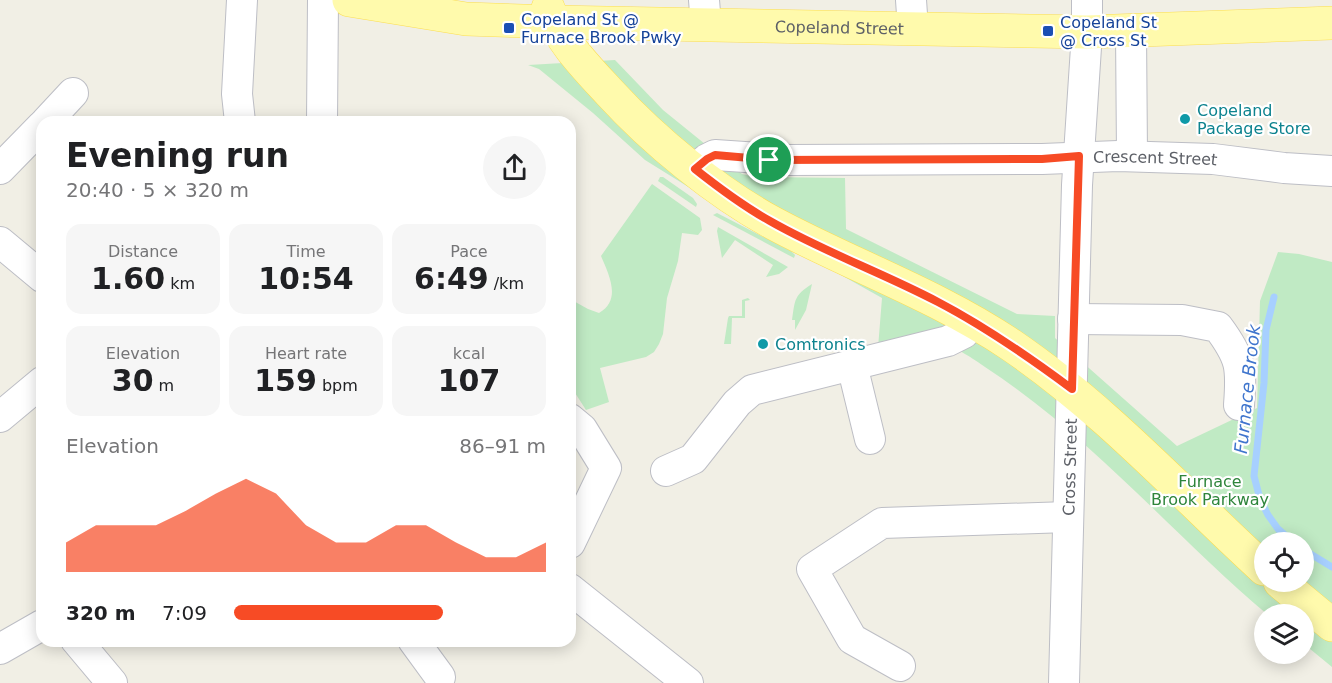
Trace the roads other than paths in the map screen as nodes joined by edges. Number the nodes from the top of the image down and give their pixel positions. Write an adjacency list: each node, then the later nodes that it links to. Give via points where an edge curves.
1 (242, 0): 13 (street)
2 (323, 0): 14 (street)
3 (348, 0): 5 (main road, Copeland Street, via 466,19)
4 (1087, 0): 10 (street, Cross Street)
5 (550, 11): 6 (main road, Copeland Street); 18 (main road, via 570,47 616,100)
6 (705, 12): 7 (main road, Copeland Street)
7 (912, 14): 10 (main road, Copeland Street)
8 (1332, 23): 9 (main road, Copeland Street)
9 (1131, 31): 10 (main road, Copeland Street); 17 (street)
10 (1087, 32): 16 (street, Cross Street)
11 (73, 93): 12 (street)
12 (52, 116)
13 (239, 116)
14 (322, 116)
15 (36, 132): 19 (street)
16 (1079, 156): 17 (street, Crescent Street); 18 (street, Crescent Street, via 789,160 715,155); 23 (street, Cross Street)
17 (1132, 156): 20 (street, Crescent Street, via 1213,159)
18 (695, 169): 24 (main road, via 770,221)
19 (0, 170)
20 (1332, 171)
21 (0, 242): 22 (street)
22 (36, 272)
23 (1073, 319): 27 (street, Cross Street); 28 (street, via 1182,320 1218,327 1232,346 1241,372)
24 (973, 321): 25 (street, via 964,333 948,341); 27 (main road)
25 (852, 365): 31 (street); 32 (street, via 752,390 693,459)
26 (36, 387): 29 (street)
27 (1072, 389): 33 (street, Cross Street); 35 (main road)
28 (1239, 405)
29 (0, 417)
30 (576, 424): 34 (street, via 606,468)
31 (870, 439)
32 (666, 471)
33 (1068, 518): 43 (street, via 882,523 812,569 852,639); 47 (street, Cross Street)
34 (576, 530)
35 (1254, 560)
36 (1292, 592): 38 (main road)
37 (576, 594): 46 (street)
38 (1332, 625)
39 (36, 628): 42 (street)
40 (82, 647): 45 (street)
41 (418, 647): 44 (street)
42 (0, 649)
43 (900, 666)
44 (440, 677)
45 (112, 683)
46 (688, 683)
47 (1064, 683)

